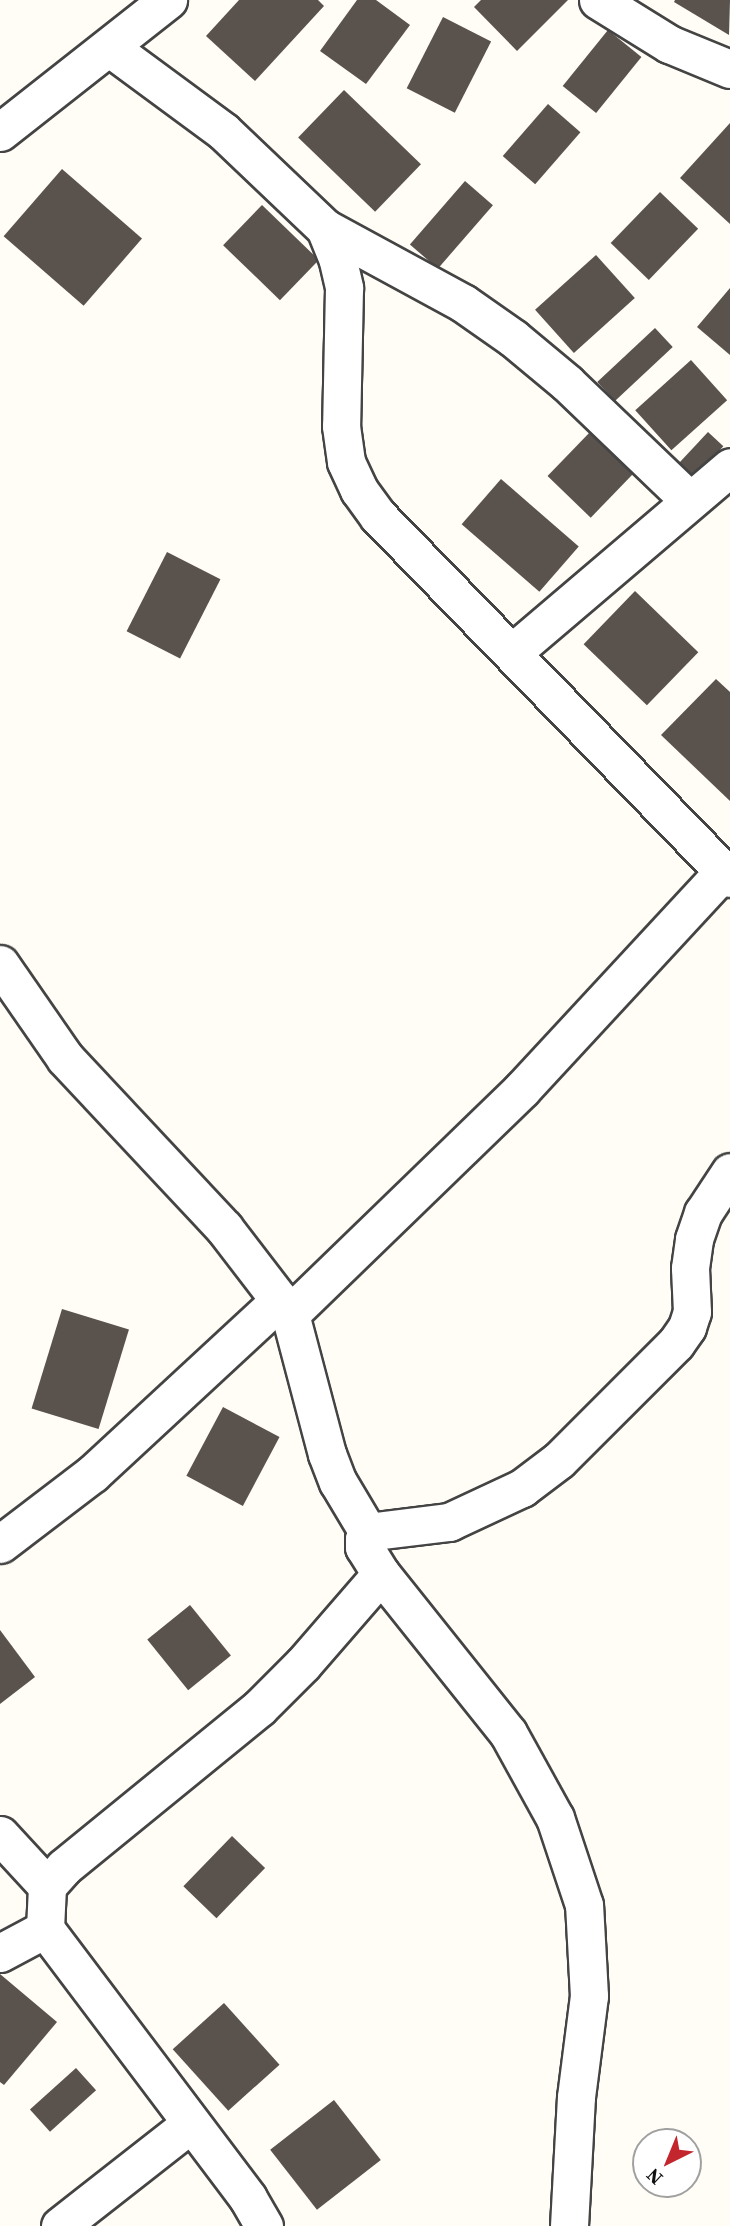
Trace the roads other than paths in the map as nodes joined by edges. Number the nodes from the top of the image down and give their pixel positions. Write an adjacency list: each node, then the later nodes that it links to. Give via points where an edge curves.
1 (168, 0): 3 (street)
2 (598, 0): 4 (street, via 669,44)
3 (109, 47): 5 (street); 6 (street, via 223,131)
4 (730, 69)
5 (0, 132)
6 (325, 228): 8 (street, via 463,303 513,338); 9 (street, via 344,288 341,426 346,462 378,516)
7 (730, 467): 8 (street)
8 (689, 500): 9 (street)
9 (513, 652): 10 (street)
10 (726, 875): 13 (street, via 523,1089)
11 (0, 964): 13 (street, via 65,1058 224,1228)
12 (730, 1172): 14 (street, via 703,1213 694,1239 692,1312 676,1343 569,1450 522,1488 449,1522)
13 (285, 1307): 14 (street, via 327,1454); 15 (street, via 92,1474)
14 (369, 1534): 16 (street, via 364,1547)
15 (0, 1544)
16 (381, 1574): 18 (street, via 259,1708 64,1867); 24 (street, via 508,1733 555,1818 584,1905 589,1996 576,2097)
17 (0, 1835): 18 (street)
18 (47, 1886): 19 (street)
19 (46, 1928): 20 (street); 21 (street)
20 (0, 1954)
21 (190, 2124): 22 (street); 23 (street, via 248,2197)
22 (60, 2226)
23 (264, 2226)
24 (569, 2226)

